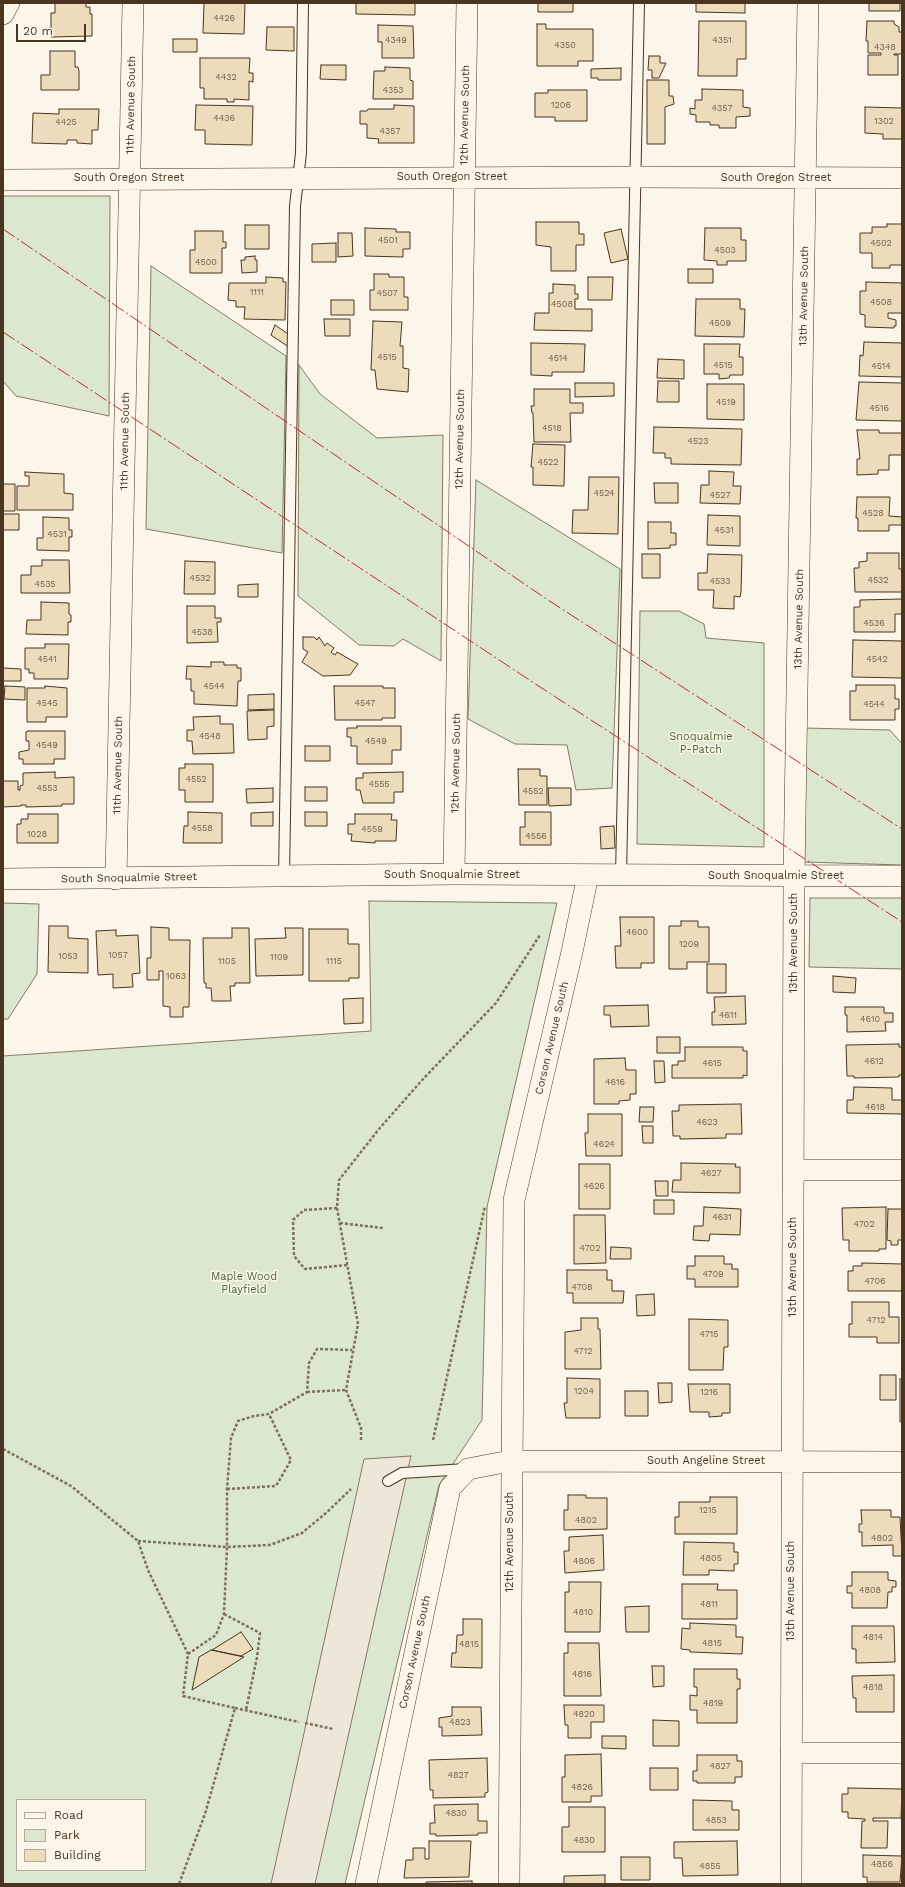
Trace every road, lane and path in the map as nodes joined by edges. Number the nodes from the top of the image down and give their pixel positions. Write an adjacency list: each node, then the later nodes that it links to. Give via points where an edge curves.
1 (9, 3): 7 (street)
2 (133, 3): 10 (street, 11th Avenue South)
3 (303, 3): 8 (lane)
4 (467, 3): 11 (street, 12th Avenue South)
5 (639, 3): 9 (lane)
6 (808, 3): 12 (street, 13th Avenue South)
7 (3, 14)
8 (298, 177): 10 (street, South Oregon Street); 11 (street, South Oregon Street); 18 (lane, via 295,214)
9 (635, 177): 11 (street, South Oregon Street); 12 (street, South Oregon Street); 17 (lane)
10 (130, 178): 14 (street, South Oregon Street); 21 (street, 11th Avenue South)
11 (463, 178): 15 (street, 12th Avenue South)
12 (806, 178): 13 (street, South Oregon Street); 20 (street, 13th Avenue South)
13 (902, 178)
14 (3, 180)
15 (454, 874): 16 (street, South Snoqualmie Street); 18 (street, South Snoqualmie Street)
16 (588, 875): 17 (street, South Snoqualmie Street); 26 (street, Corson Avenue South)
17 (621, 875): 20 (street, South Snoqualmie Street)
18 (284, 876): 21 (street, South Snoqualmie Street)
19 (902, 876): 20 (street, South Snoqualmie Street)
20 (794, 877): 24 (street, 13th Avenue South)
21 (116, 878): 22 (street, South Snoqualmie Street)
22 (3, 879)
23 (540, 935): 28 (path, via 496,1003 424,1078 339,1180)
24 (794, 1170): 25 (street); 40 (street, 13th Avenue South)
25 (902, 1170)
26 (514, 1200): 39 (street, 12th Avenue South)
27 (485, 1206): 37 (path)
28 (337, 1208): 29 (path); 31 (path, via 304,1210 294,1220 294,1256 305,1269)
29 (339, 1223): 30 (path); 31 (path)
30 (383, 1228)
31 (347, 1265): 32 (path, via 358,1324)
32 (352, 1350): 33 (path); 34 (path, via 317,1349 309,1363)
33 (346, 1390): 34 (path); 36 (path, via 361,1428)
34 (307, 1392): 35 (path)
35 (269, 1414): 44 (path, via 238,1421 231,1438); 44 (path, via 291,1460 276,1486)
36 (361, 1440)
37 (434, 1440)
38 (3, 1448): 46 (path, via 71,1486)
39 (510, 1461): 40 (street, South Angeline Street); 42 (street); 59 (street, 12th Avenue South)
40 (792, 1461): 41 (street, South Angeline Street); 55 (street, 13th Avenue South)
41 (902, 1462)
42 (468, 1469): 43 (lane, via 402,1473); 58 (street, Corson Avenue South, via 450,1488)
43 (388, 1482)
44 (227, 1489): 47 (path)
45 (350, 1489): 47 (path, via 302,1533 270,1545)
46 (138, 1541): 47 (path); 49 (path, via 148,1570)
47 (227, 1547): 48 (path)
48 (224, 1614): 49 (path, via 216,1635); 51 (path, via 260,1633)
49 (188, 1654): 50 (path, via 183,1696)
50 (235, 1708): 51 (path); 57 (path, via 205,1814)
51 (246, 1710): 52 (path)
52 (300, 1722)
53 (305, 1723): 54 (path)
54 (333, 1729)
55 (791, 1752): 56 (street); 60 (street, 13th Avenue South)
56 (902, 1753)
57 (179, 1884)
58 (366, 1884)
59 (509, 1884)
60 (791, 1884)

